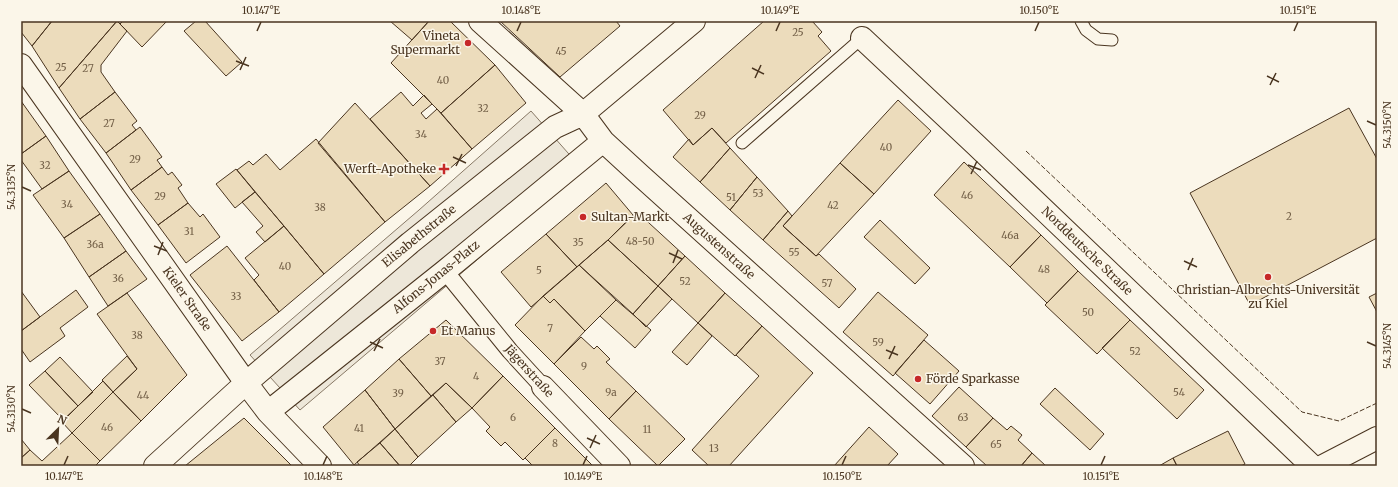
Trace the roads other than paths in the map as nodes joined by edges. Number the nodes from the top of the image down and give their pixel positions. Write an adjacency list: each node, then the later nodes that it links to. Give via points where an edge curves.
1 (480, 21): 7 (street, Augustenstraße)
2 (694, 21): 7 (street, Elisabethstraße)
3 (1081, 21): 5 (lane, via 1086,30 1098,39)
4 (862, 38): 9 (lane); 19 (street, Norddeutsche Straße)
5 (1112, 40)
6 (21, 64): 11 (street, Kieler Straße)
7 (583, 114): 8 (street, Augustenstraße); 11 (street, Elisabethstraße, via 555,127 410,243)
8 (603, 141): 10 (street, Alfons-Jonas-Platz); 18 (street, Augustenstraße)
9 (742, 143)
10 (445, 271): 12 (street, Jägerstraße); 13 (street, Alfons-Jonas-Platz)
11 (246, 382): 13 (street, Kieler Straße); 15 (street, Elisabethstraße)
12 (543, 387): 17 (street, Jägerstraße)
13 (268, 412): 16 (street, Kieler Straße)
14 (1377, 438): 20 (street)
15 (155, 466)
16 (320, 466)
17 (619, 466)
18 (963, 466)
19 (1312, 466)
20 (1323, 466)

